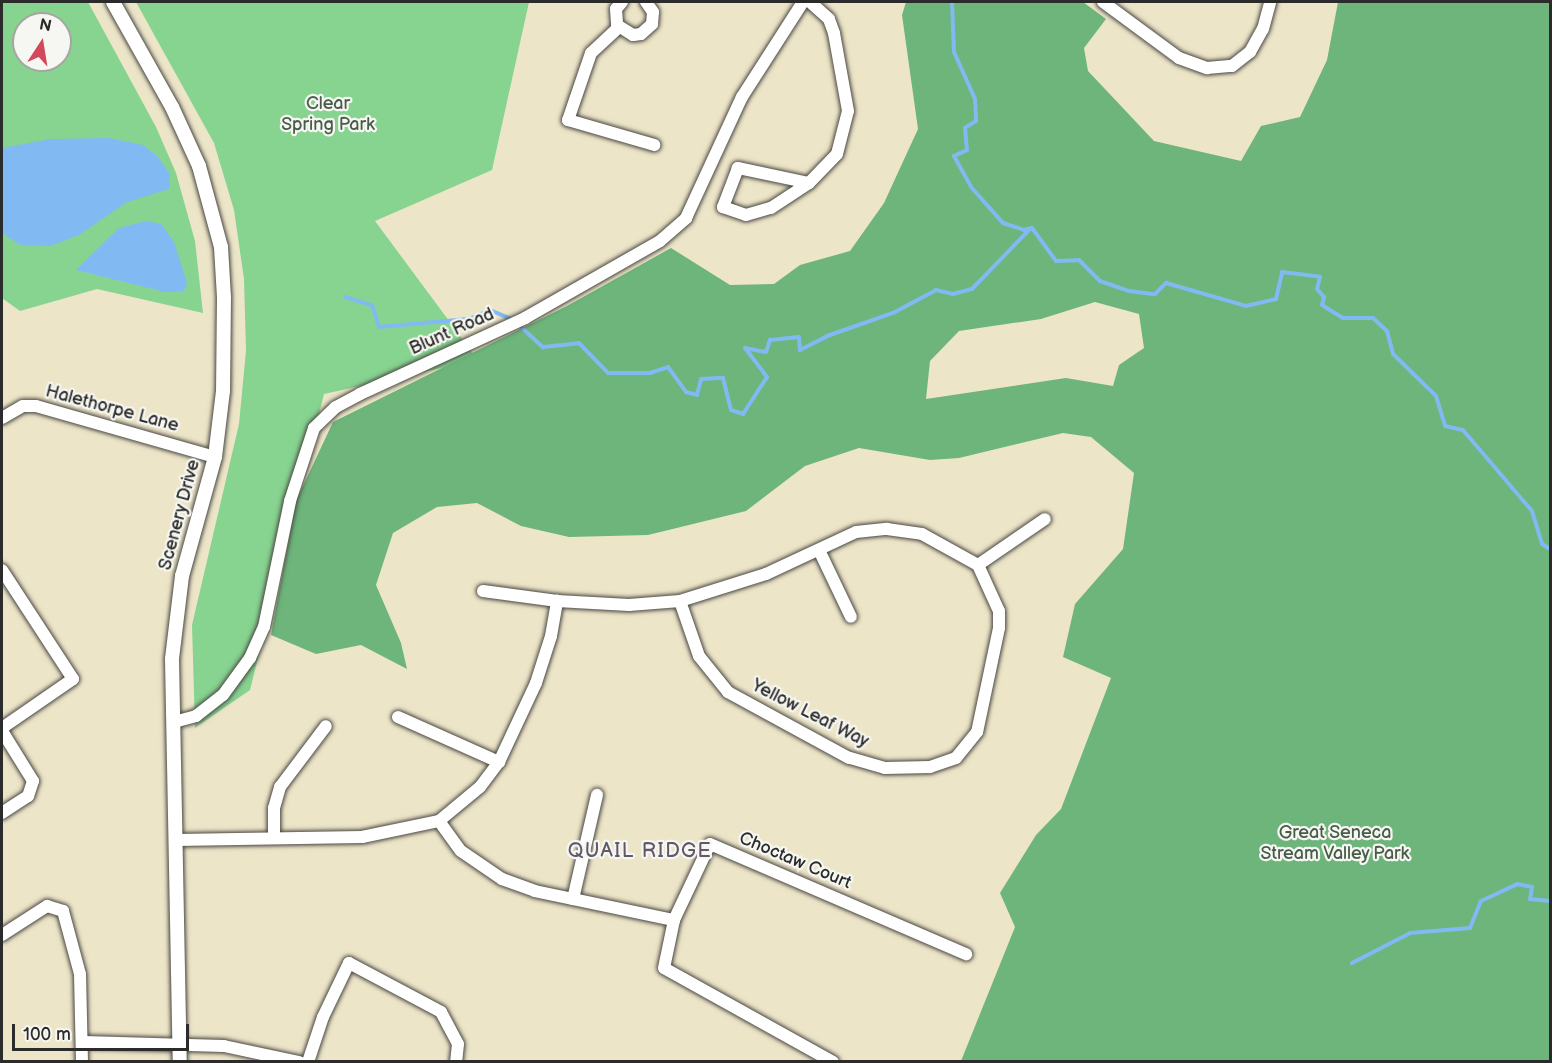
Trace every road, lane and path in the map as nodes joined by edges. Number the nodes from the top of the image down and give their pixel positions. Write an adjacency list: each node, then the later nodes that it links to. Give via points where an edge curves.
1 (113, 2): 12 (street, Scenery Drive, via 172,107 211,203 220,247 226,339)
2 (622, 2): 8 (street, via 616,9)
3 (646, 2): 8 (street, via 653,12 648,29 633,35)
4 (803, 2): 22 (street, Blunt Road, via 742,96 687,218 660,241 523,319 360,394 336,407 314,428 290,501 264,627 250,658 223,695 196,716)
5 (810, 2): 10 (street, via 825,14 834,33 848,111 837,154)
6 (1103, 2): 7 (street, via 1179,58 1207,68 1232,66 1250,52 1263,29)
7 (1270, 2)
8 (619, 27): 9 (street, via 591,53 568,120)
9 (654, 145)
10 (809, 183): 10 (street, via 790,198 754,215 723,207 738,168)
11 (2, 418): 12 (street, Halethorpe Lane, via 23,406 36,406)
12 (215, 457): 22 (street, Scenery Drive, via 175,614)
13 (1045, 519): 15 (street)
14 (819, 550): 15 (street, via 856,532 886,529 922,534); 18 (street, via 766,574); 20 (street)
15 (978, 565): 18 (street, Yellow Leaf Way, via 999,611 999,628 977,732 956,758 930,767 885,768 849,758 746,705 711,675 699,656)
16 (2, 570): 24 (street, via 73,679)
17 (483, 591): 19 (street)
18 (680, 601): 19 (street, via 629,605)
19 (557, 602): 25 (street, via 552,636 536,683)
20 (851, 617)
21 (398, 717): 25 (street)
22 (174, 722): 30 (street, Scenery Drive)
23 (326, 726): 29 (street, via 280,787 274,808)
24 (2, 730): 27 (street, via 33,781 28,796)
25 (499, 762): 28 (street, via 480,787)
26 (597, 795): 31 (street)
27 (2, 813)
28 (439, 821): 29 (street, via 362,837); 31 (street, via 461,851 479,866 535,891)
29 (274, 837): 30 (street)
30 (176, 840): 36 (street, Scenery Drive)
31 (573, 898): 32 (street)
32 (674, 920): 34 (street, Choctaw Court, via 710,844); 42 (street, Choctaw Court, via 664,968)
33 (2, 935): 35 (street, via 47,906 55,905 63,911 80,974)
34 (966, 954)
35 (84, 1042): 36 (street); 37 (street)
36 (180, 1043): 38 (street, Scenery Drive); 39 (street, via 224,1046)
37 (82, 1062)
38 (180, 1062)
39 (299, 1062)
40 (308, 1062): 41 (street, via 323,1017 349,963 441,1012 458,1044)
41 (456, 1062)
42 (833, 1062)

